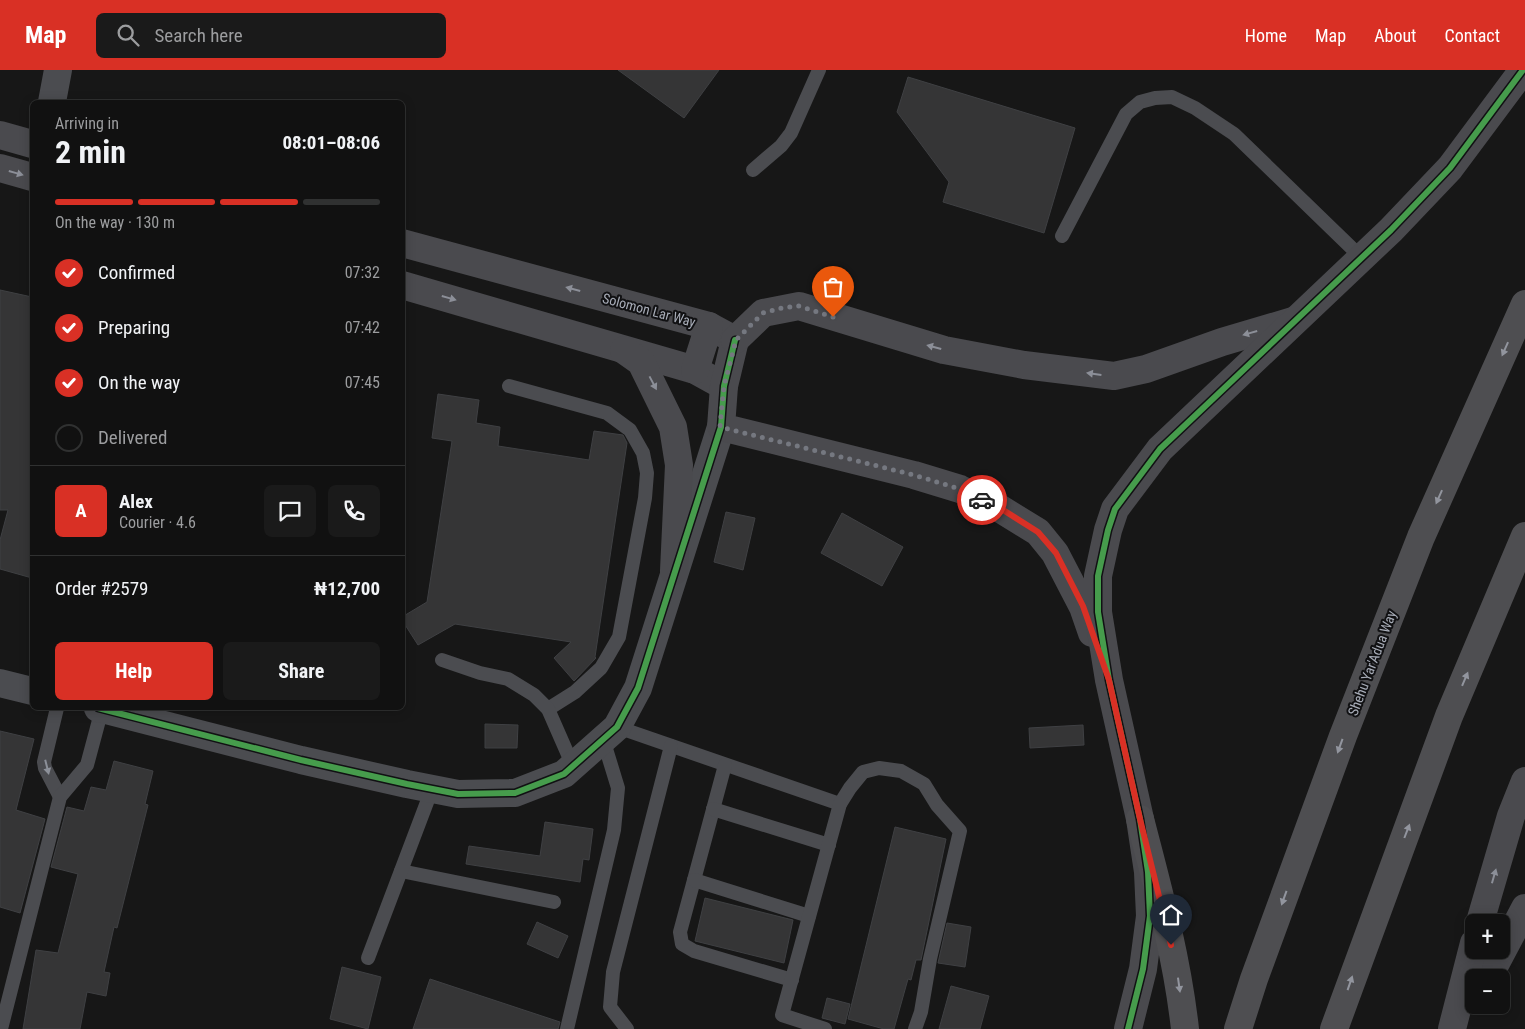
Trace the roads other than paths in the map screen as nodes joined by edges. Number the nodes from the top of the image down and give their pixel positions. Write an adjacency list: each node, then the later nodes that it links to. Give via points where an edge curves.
1 (58, 70): 4 (street)
2 (819, 70): 8 (lane, via 791,132 781,146)
3 (1523, 70): 12 (street, via 1450,168)
4 (52, 100)
5 (0, 135): 6 (street)
6 (30, 143)
7 (0, 168): 9 (street, one-way to 9)
8 (753, 170)
9 (30, 176)
10 (1062, 236): 12 (lane, via 1126,114 1140,102 1172,97 1234,134)
11 (405, 244): 16 (street, Solomon Lar Way, one-way to 11)
12 (1362, 258): 15 (street)
13 (405, 285): 18 (street, one-way to 18)
14 (1525, 304): 63 (highway, Shehu Yar'Adua Way, one-way to 63, via 1421,537 1340,746)
15 (1297, 320): 17 (street, one-way to 17, via 1146,369 1114,376 1024,365 944,350 799,306 763,313); 26 (street, via 1160,449 1115,510 1098,576 1098,612)
16 (710, 326): 17 (street, Solomon Lar Way); 19 (street)
17 (736, 340): 21 (street)
18 (621, 348): 19 (street); 24 (street, one-way to 24, via 641,362 673,427 679,465)
19 (695, 370): 21 (street)
20 (509, 386): 29 (lane, via 607,413 630,430 643,453 647,473 619,637 601,668 575,692)
21 (724, 386): 22 (street)
22 (720, 427): 24 (street); 26 (street, via 816,449 960,489 1000,508 1038,532 1056,553 1083,606)
23 (1525, 536): 64 (highway, one-way to 23, via 1449,716)
24 (674, 571): 33 (street, via 638,688)
25 (442, 660): 29 (lane, via 508,679 534,695)
26 (1109, 680): 42 (street)
27 (0, 683): 28 (street)
28 (30, 690)
29 (548, 709): 36 (lane)
30 (57, 710): 39 (lane, one-way to 39, via 44,762)
31 (100, 710): 39 (lane, via 87,765)
32 (108, 710): 38 (street, via 301,760)
33 (610, 733): 34 (lane); 36 (street); 57 (lane, via 618,788 614,830)
34 (671, 746): 35 (lane); 58 (lane, via 613,972 610,1007)
35 (725, 764): 40 (lane); 41 (lane)
36 (573, 766): 38 (street, via 564,774 515,792 458,794)
37 (1525, 781): 43 (street)
38 (432, 789): 45 (lane)
39 (60, 797): 56 (lane)
40 (840, 804): 44 (lane); 60 (lane, via 864,772 879,768 902,771 924,784 960,832)
41 (713, 809): 44 (lane); 46 (lane)
42 (1140, 819): 61 (street, via 1148,872 1150,916 1143,969); 62 (highway, one-way to 62, via 1168,929)
43 (1515, 841): 49 (street, one-way to 43)
44 (829, 845): 50 (lane)
45 (401, 871): 47 (lane); 51 (lane)
46 (694, 880): 50 (lane); 54 (lane, via 680,932 682,944 694,951)
47 (554, 902)
48 (1525, 908): 53 (street)
49 (1483, 914)
50 (809, 916): 54 (lane)
51 (368, 958)
52 (1470, 959): 65 (street)
53 (1493, 969)
54 (792, 980): 59 (lane, via 782,1015)
55 (1468, 1014): 66 (street)
56 (0, 1029)
57 (567, 1029)
58 (627, 1029)
59 (825, 1029)
60 (915, 1029)
61 (1128, 1029)
62 (1185, 1029)
63 (1238, 1029)
64 (1334, 1029)
65 (1452, 1029)
66 (1460, 1029)

